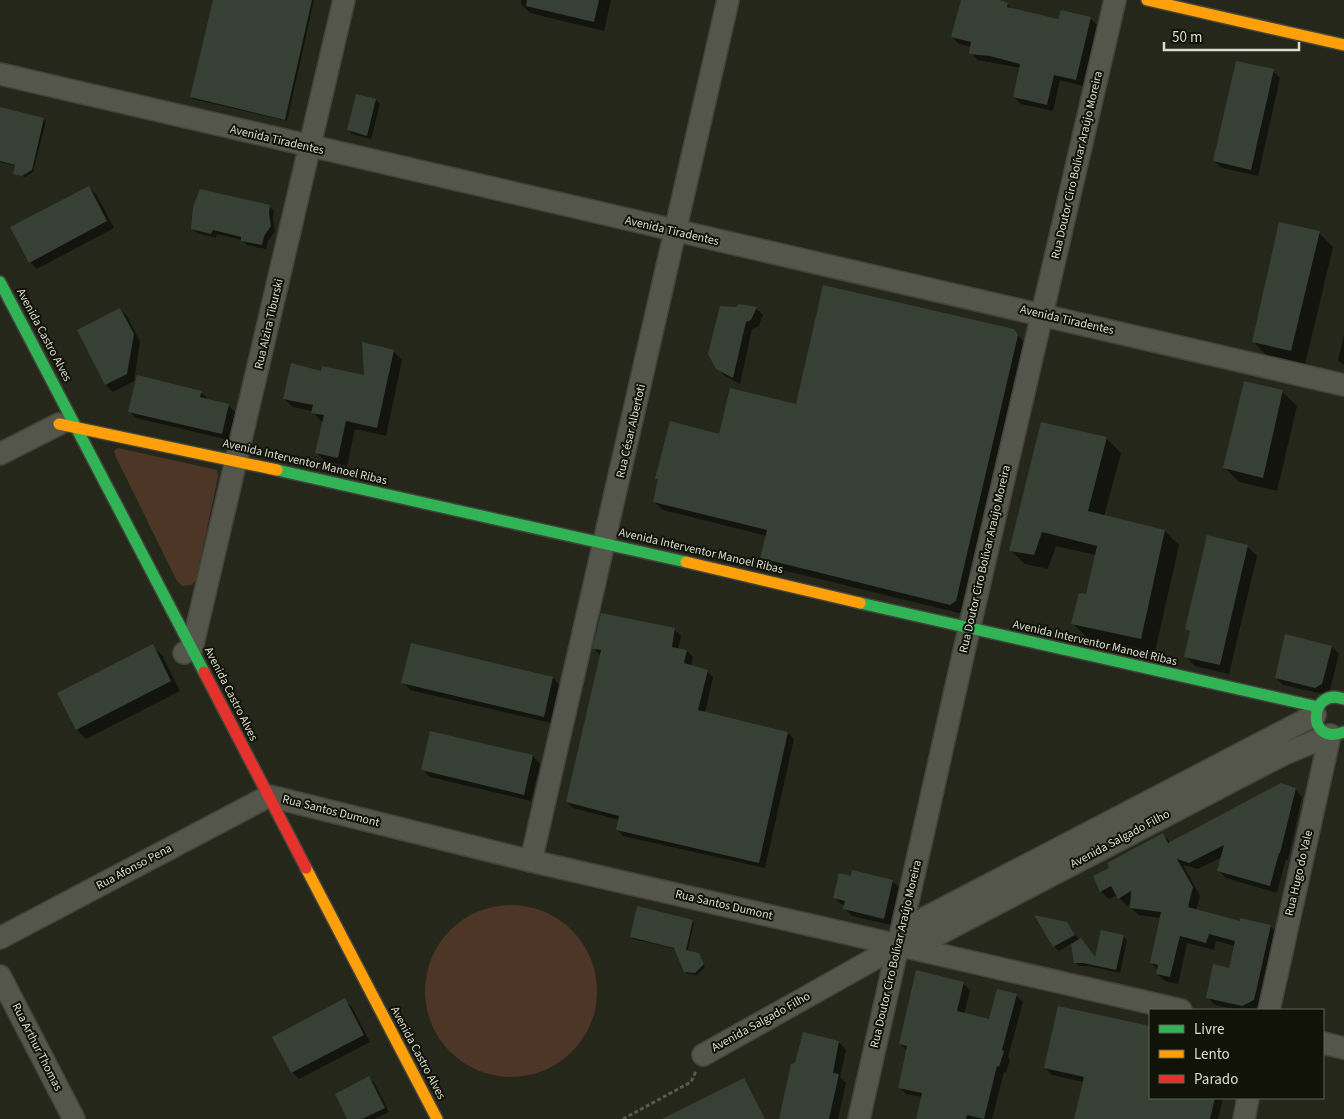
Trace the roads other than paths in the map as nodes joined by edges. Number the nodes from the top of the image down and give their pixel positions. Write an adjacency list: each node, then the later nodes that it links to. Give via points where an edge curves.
1 (344, 0): 7 (street, Rua Alzira Tiburski)
2 (728, 0): 8 (street, Rua César Albertoti)
3 (1115, 0): 10 (street, Rua Doutor Ciro Bolívar Araújo Moreira)
4 (1146, 0): 5 (street)
5 (1344, 45)
6 (0, 74): 7 (street, Avenida Tiradentes)
7 (310, 148): 8 (street, Avenida Tiradentes); 14 (street, Rua Alzira Tiburski)
8 (676, 232): 10 (street, Avenida Tiradentes); 15 (street, Rua César Albertoti)
9 (0, 282): 12 (street, Avenida Castro Alves)
10 (1042, 314): 11 (street, Avenida Tiradentes); 16 (street, Rua Doutor Ciro Bolívar Araújo Moreira)
11 (1344, 385)
12 (64, 427): 13 (street); 14 (street, Avenida Interventor Manoel Ribas); 17 (street, Avenida Castro Alves)
13 (0, 454)
14 (237, 461): 15 (street, Avenida Interventor Manoel Ribas); 17 (street, Rua Alzira Tiburski)
15 (605, 543): 16 (street, Avenida Interventor Manoel Ribas); 23 (street, Rua César Albertoti)
16 (969, 629): 19 (street, Avenida Interventor Manoel Ribas); 25 (street, Rua Doutor Ciro Bolívar Araújo Moreira)
17 (183, 653): 21 (street, Avenida Castro Alves)
18 (1344, 697): 19 (street, via 1328,697)
19 (1316, 711): 20 (street, via 1316,721 1321,730); 22 (street, Avenida Salgado Filho)
20 (1337, 734): 22 (street, Avenida Salgado Filho); 28 (street, Rua Hugo do Vale)
21 (260, 800): 23 (street, Rua Santos Dumont); 24 (street, Rua Afonso Pena); 34 (street, Avenida Castro Alves, via 383,1028)
22 (1142, 816): 25 (street, Avenida Salgado Filho)
23 (531, 861): 25 (street, Rua Santos Dumont)
24 (0, 938)
25 (904, 941): 27 (street, Rua Santos Dumont); 31 (street, Avenida Salgado Filho); 35 (street, Rua Doutor Ciro Bolívar Araújo Moreira)
26 (0, 976): 33 (street, Rua Arthur Thomas)
27 (1177, 1009)
28 (1269, 1009)
29 (1324, 1043): 30 (street)
30 (1344, 1048)
31 (703, 1055)
32 (1248, 1099): 36 (street)
33 (74, 1119)
34 (437, 1119)
35 (859, 1119)
36 (1244, 1119)

